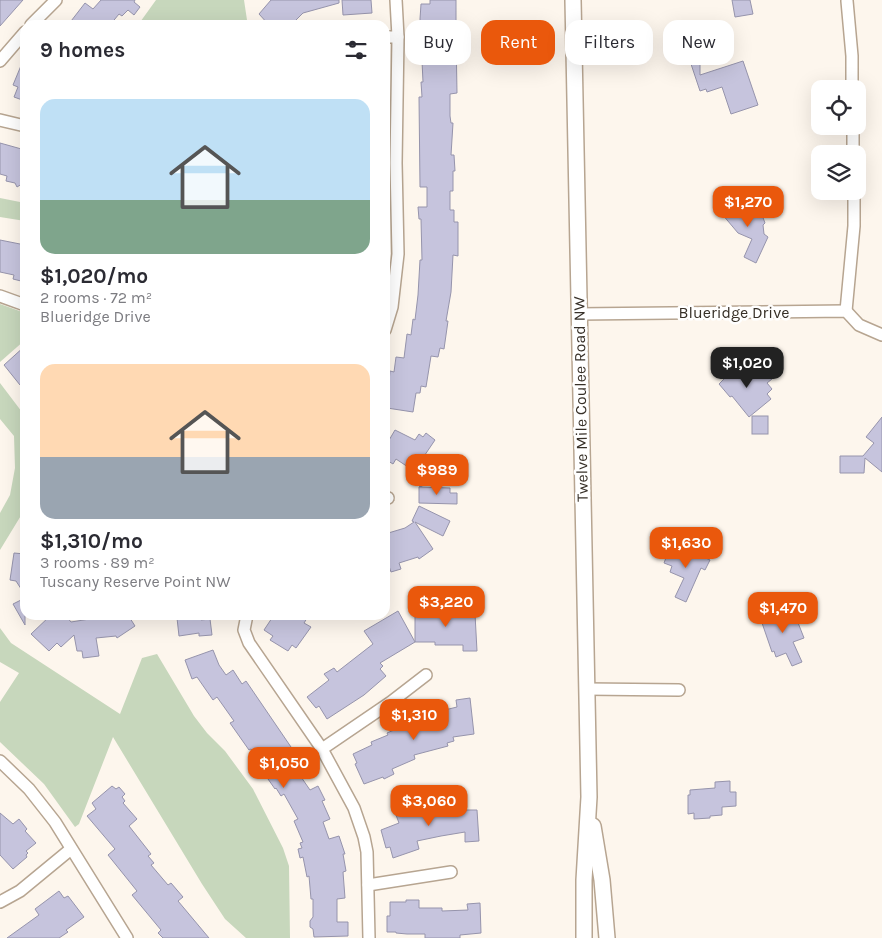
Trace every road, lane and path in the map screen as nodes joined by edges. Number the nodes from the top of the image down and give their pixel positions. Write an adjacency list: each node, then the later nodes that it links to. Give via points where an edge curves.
1 (56, 0): 5 (street)
2 (396, 0): 7 (street)
3 (573, 0): 19 (street, Twelve Mile Coulee Road NW)
4 (847, 1): 10 (street)
5 (37, 20)
6 (390, 37): 7 (street)
7 (398, 37): 13 (street)
8 (20, 38): 9 (street)
9 (0, 61)
10 (852, 80)
11 (0, 120): 12 (street)
12 (20, 125)
13 (391, 198): 18 (street, via 398,254)
14 (854, 200): 17 (street)
15 (0, 296): 16 (street)
16 (20, 303)
17 (846, 311): 19 (street, Blueridge Drive); 20 (street, via 859,324)
18 (390, 314)
19 (578, 314): 23 (street, Twelve Mile Coulee Road NW)
20 (882, 335)
21 (246, 620): 25 (street, via 244,630 248,643)
22 (426, 675): 25 (street)
23 (586, 689): 24 (street); 27 (street, Twelve Mile Coulee Road NW)
24 (679, 690)
25 (322, 749): 30 (street, via 360,822 367,852)
26 (0, 762): 28 (street, via 29,789)
27 (588, 798): 34 (street, Twelve Mile Coulee Road NW); 35 (street, Twelve Mile Coulee Road NW, via 602,880)
28 (71, 849): 31 (street, via 20,892); 32 (street)
29 (451, 872): 30 (street)
30 (368, 885): 33 (street)
31 (0, 902)
32 (127, 938)
33 (369, 938)
34 (584, 938)
35 (607, 938)

